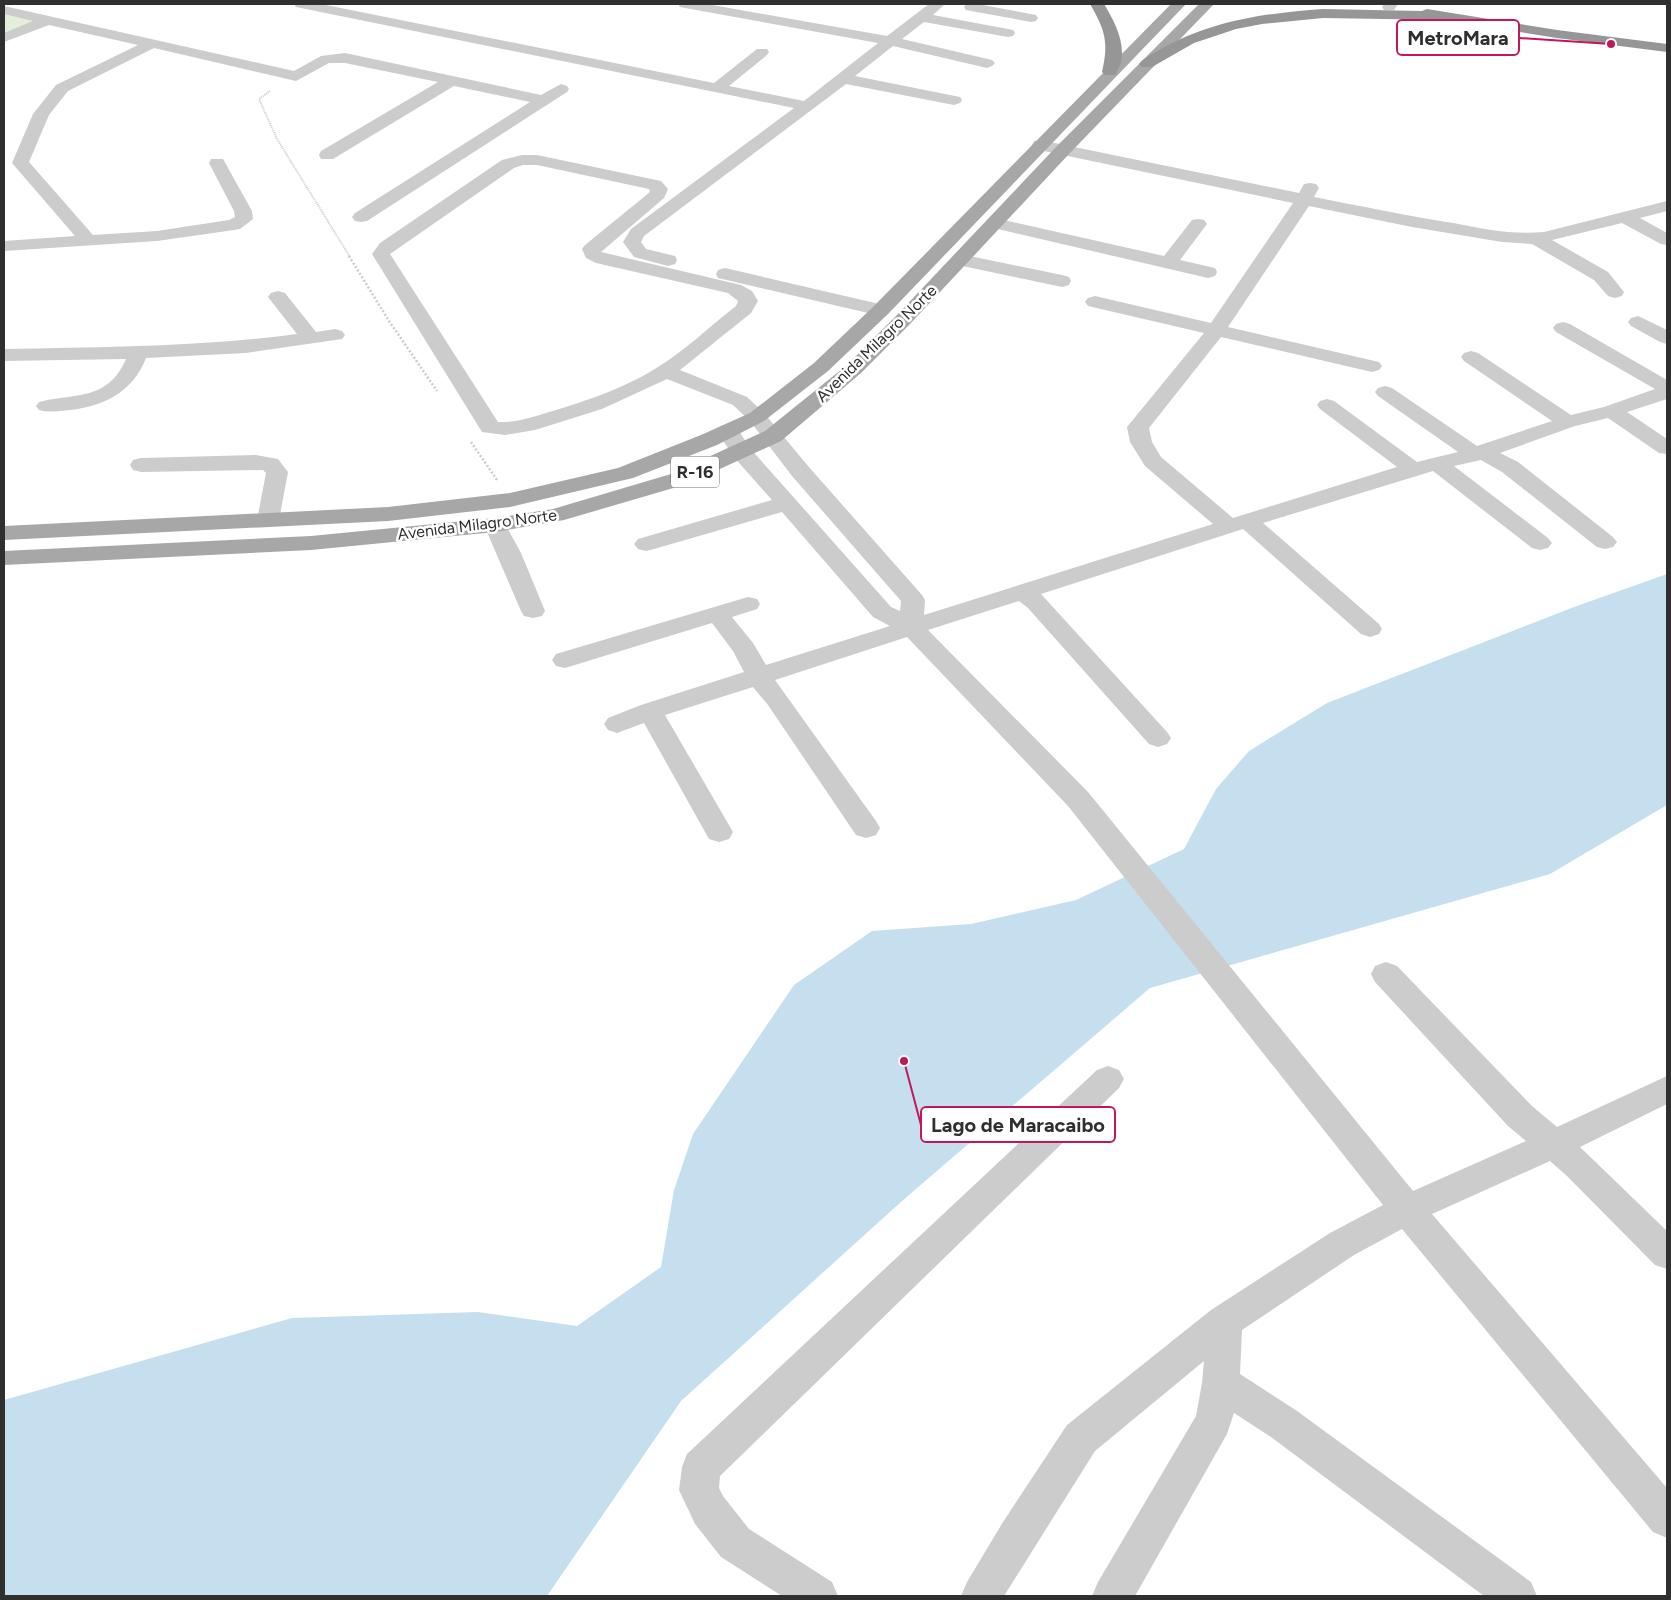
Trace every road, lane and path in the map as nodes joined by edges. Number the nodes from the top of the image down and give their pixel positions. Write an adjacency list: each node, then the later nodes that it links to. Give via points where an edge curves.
1 (301, 4): 31 (street)
2 (685, 4): 14 (street)
3 (779, 4): 14 (street)
4 (938, 4): 15 (street)
5 (1097, 4): 27 (highway, via 1113,31 1116,49)
6 (1179, 4): 27 (main road, Avenida Milagro Norte / R-16)
7 (1207, 4): 26 (main road, Avenida Milagro Norte / R-16)
8 (1366, 4): 11 (highway)
9 (1432, 4): 19 (highway)
10 (957, 5): 16 (street)
11 (1390, 6): 13 (highway)
12 (4, 10): 17 (street)
13 (1444, 16): 23 (highway); 26 (highway, via 1330,13 1240,24 1178,45)
14 (756, 17): 21 (street)
15 (920, 17): 18 (street); 21 (street)
16 (1031, 18)
17 (48, 20): 20 (street); 22 (street)
18 (1008, 34)
19 (1667, 37)
20 (4, 38)
21 (889, 41): 25 (street); 29 (street)
22 (153, 43): 28 (street); 38 (street, via 62,88 41,114)
23 (1667, 48)
24 (762, 52): 31 (street)
25 (986, 63)
26 (1147, 64): 36 (main road, Avenida Milagro Norte / R-16)
27 (1110, 72): 36 (main road, Avenida Milagro Norte / R-16)
28 (296, 76): 30 (street, via 326,59 345,58); 61 (path, via 259,99 277,139)
29 (841, 78): 34 (street); 35 (street)
30 (451, 81): 33 (street); 37 (street)
31 (717, 88): 35 (street)
32 (561, 89): 33 (street)
33 (543, 100): 45 (street)
34 (954, 100)
35 (808, 106): 60 (street, via 637,233 632,242 640,253)
36 (1056, 146): 40 (street); 41 (street); 47 (main road, Avenida Milagro Norte / R-16); 60 (main road, Avenida Milagro Norte / R-16)
37 (327, 155)
38 (12, 163): 51 (street)
39 (217, 163): 51 (street, via 243,212 244,219 240,222 157,236)
40 (1117, 168): 41 (street); 43 (street)
41 (1307, 194): 42 (street, via 1498,226 1522,226); 49 (street, via 1412,222 1524,240); 64 (street)
42 (1640, 196)
43 (1259, 204)
44 (1665, 208): 46 (street)
45 (361, 217)
46 (1624, 217): 49 (street); 50 (street)
47 (995, 223): 53 (main road, Avenida Milagro Norte / R-16); 54 (street)
48 (1198, 224): 54 (street)
49 (1535, 238): 57 (street, via 1600,276)
50 (1667, 240)
51 (89, 241): 52 (street)
52 (4, 246)
53 (960, 260): 56 (street); 82 (main road, Avenida Milagro Norte / R-16, via 854,369)
54 (1168, 263): 55 (street)
55 (1208, 272)
56 (1062, 281)
57 (1615, 292)
58 (278, 297): 66 (street)
59 (1095, 302): 64 (street)
60 (881, 310): 79 (main road, Avenida Milagro Norte / R-16, via 822,367)
61 (389, 321)
62 (1638, 322): 67 (street)
63 (335, 335): 66 (street)
64 (1212, 335): 71 (street); 73 (street); 91 (street, via 1138,427 1141,442 1153,460)
65 (1564, 335): 75 (street)
66 (310, 337): 68 (street, via 246,347)
67 (1667, 338)
68 (138, 353): 69 (street); 77 (street, via 136,364 116,387 98,398)
69 (4, 356)
70 (1468, 363): 80 (street)
71 (1372, 366)
72 (666, 371): 72 (street, via 744,309 748,301 745,294 734,289 592,254 591,249 658,194 659,189 655,185 537,160 522,160 508,164 386,247 381,254 490,427 510,430 598,404 633,390); 79 (street, via 740,401)
73 (1337, 372)
74 (1385, 392): 85 (street)
75 (1662, 392): 78 (street)
76 (1326, 404): 88 (street)
77 (46, 406)
78 (1611, 411): 80 (street); 83 (street)
79 (757, 417): 81 (main road, Avenida Milagro Norte / R-16); 82 (street)
80 (1558, 426): 85 (street)
81 (728, 431): 84 (street); 90 (main road, Avenida Milagro Norte / R-16, via 624,473 510,500 388,514)
82 (773, 436): 84 (main road, Avenida Milagro Norte / R-16); 103 (street, via 914,600)
83 (1667, 448)
84 (741, 451): 89 (street); 92 (main road, Avenida Milagro Norte / R-16, via 679,479 616,499 556,515)
85 (1478, 454): 86 (street); 94 (street, via 1510,467)
86 (1437, 464): 88 (street); 95 (street)
87 (141, 465): 90 (street, via 270,464 277,472)
88 (1412, 470): 91 (street)
89 (787, 503): 96 (street); 103 (street, via 882,612)
90 (268, 520): 93 (main road, Avenida Milagro Norte / R-16)
91 (1248, 520): 98 (street); 102 (street)
92 (495, 525): 97 (main road, Avenida Milagro Norte / R-16, via 311,543); 100 (street)
93 (4, 532)
94 (1605, 542)
95 (1540, 543)
96 (646, 544)
97 (4, 558)
98 (1023, 592): 103 (street); 108 (street, via 1037,603)
99 (748, 604): 101 (street)
100 (532, 611)
101 (717, 613): 104 (street); 105 (street, via 744,649)
102 (1377, 624)
103 (911, 627): 105 (street); 115 (street, via 1078,800)
104 (565, 660)
105 (760, 678): 106 (street); 109 (street)
106 (650, 711): 107 (street); 110 (street)
107 (617, 724)
108 (1158, 738)
109 (866, 828)
110 (719, 832)
111 (1386, 974): 114 (street, via 1520,1116)
112 (1108, 1079): 120 (street, via 701,1466 699,1490 709,1510 735,1543)
113 (1667, 1089): 114 (street)
114 (1554, 1144): 115 (street); 116 (street)
115 (1408, 1209): 117 (street, via 1342,1244); 119 (street)
116 (1667, 1254)
117 (1224, 1322): 118 (street); 121 (street, via 1081,1438)
118 (1221, 1383): 122 (street, via 1214,1421); 123 (street, via 1284,1424)
119 (1667, 1518)
120 (818, 1596)
121 (981, 1596)
122 (1112, 1596)
123 (1517, 1596)

